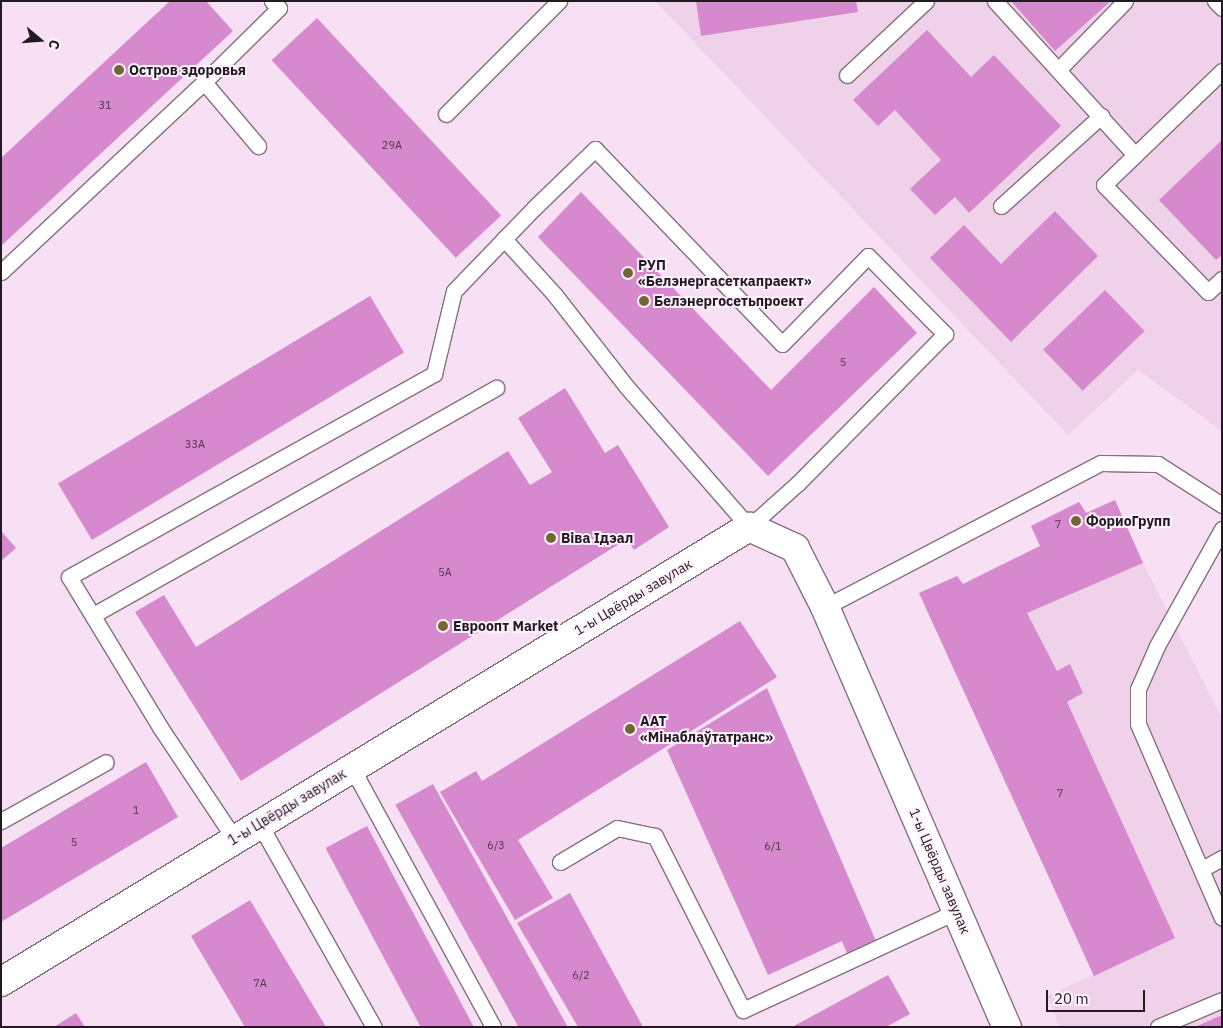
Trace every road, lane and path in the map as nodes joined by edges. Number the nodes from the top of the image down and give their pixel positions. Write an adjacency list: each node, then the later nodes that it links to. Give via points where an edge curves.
1 (272, 1): 11 (lane, via 279,8)
2 (559, 1): 12 (lane)
3 (926, 1): 10 (lane)
4 (995, 1): 8 (lane)
5 (1125, 1): 8 (lane)
6 (1215, 1): 7 (lane)
7 (1222, 8)
8 (1058, 70): 13 (lane)
9 (1222, 71): 15 (lane)
10 (847, 75)
11 (204, 82): 14 (lane); 18 (lane)
12 (446, 114)
13 (1101, 116): 15 (lane); 16 (lane)
14 (258, 146)
15 (1135, 154): 19 (lane, via 1104,185 1208,292)
16 (1001, 206)
17 (504, 239): 22 (lane, via 555,295 626,386); 22 (lane, via 595,149 782,344 868,256 945,334 805,476); 25 (lane, via 454,291 434,374 70,577)
18 (1, 272)
19 (1222, 279)
20 (496, 388): 25 (lane)
21 (1222, 505): 24 (lane, via 1158,464 1101,463)
22 (749, 527): 24 (street, 1-ы Цвёрды завулак, via 795,548); 27 (street, 1-ы Цвёрды завулак)
23 (1222, 529): 33 (lane, via 1157,646 1138,689 1138,724)
24 (825, 607): 34 (street, 1-ы Цвёрды завулак)
25 (93, 615): 30 (lane, via 160,727)
26 (106, 762): 28 (lane)
27 (352, 768): 29 (street, 1-ы Цвёрды завулак); 39 (lane)
28 (1, 821)
29 (259, 823): 30 (street, 1-ы Цвёрды завулак); 38 (lane)
30 (234, 838): 36 (street, 1-ы Цвёрды завулак)
31 (1222, 858): 33 (lane)
32 (560, 862): 34 (lane, via 617,828 655,836 743,1010)
33 (1202, 869): 35 (lane)
34 (957, 911): 40 (street, 1-ы Цвёрды завулак)
35 (1222, 918)
36 (1, 982)
37 (1222, 1000): 41 (lane)
38 (374, 1027)
39 (493, 1027)
40 (1007, 1027)
41 (1158, 1027)

